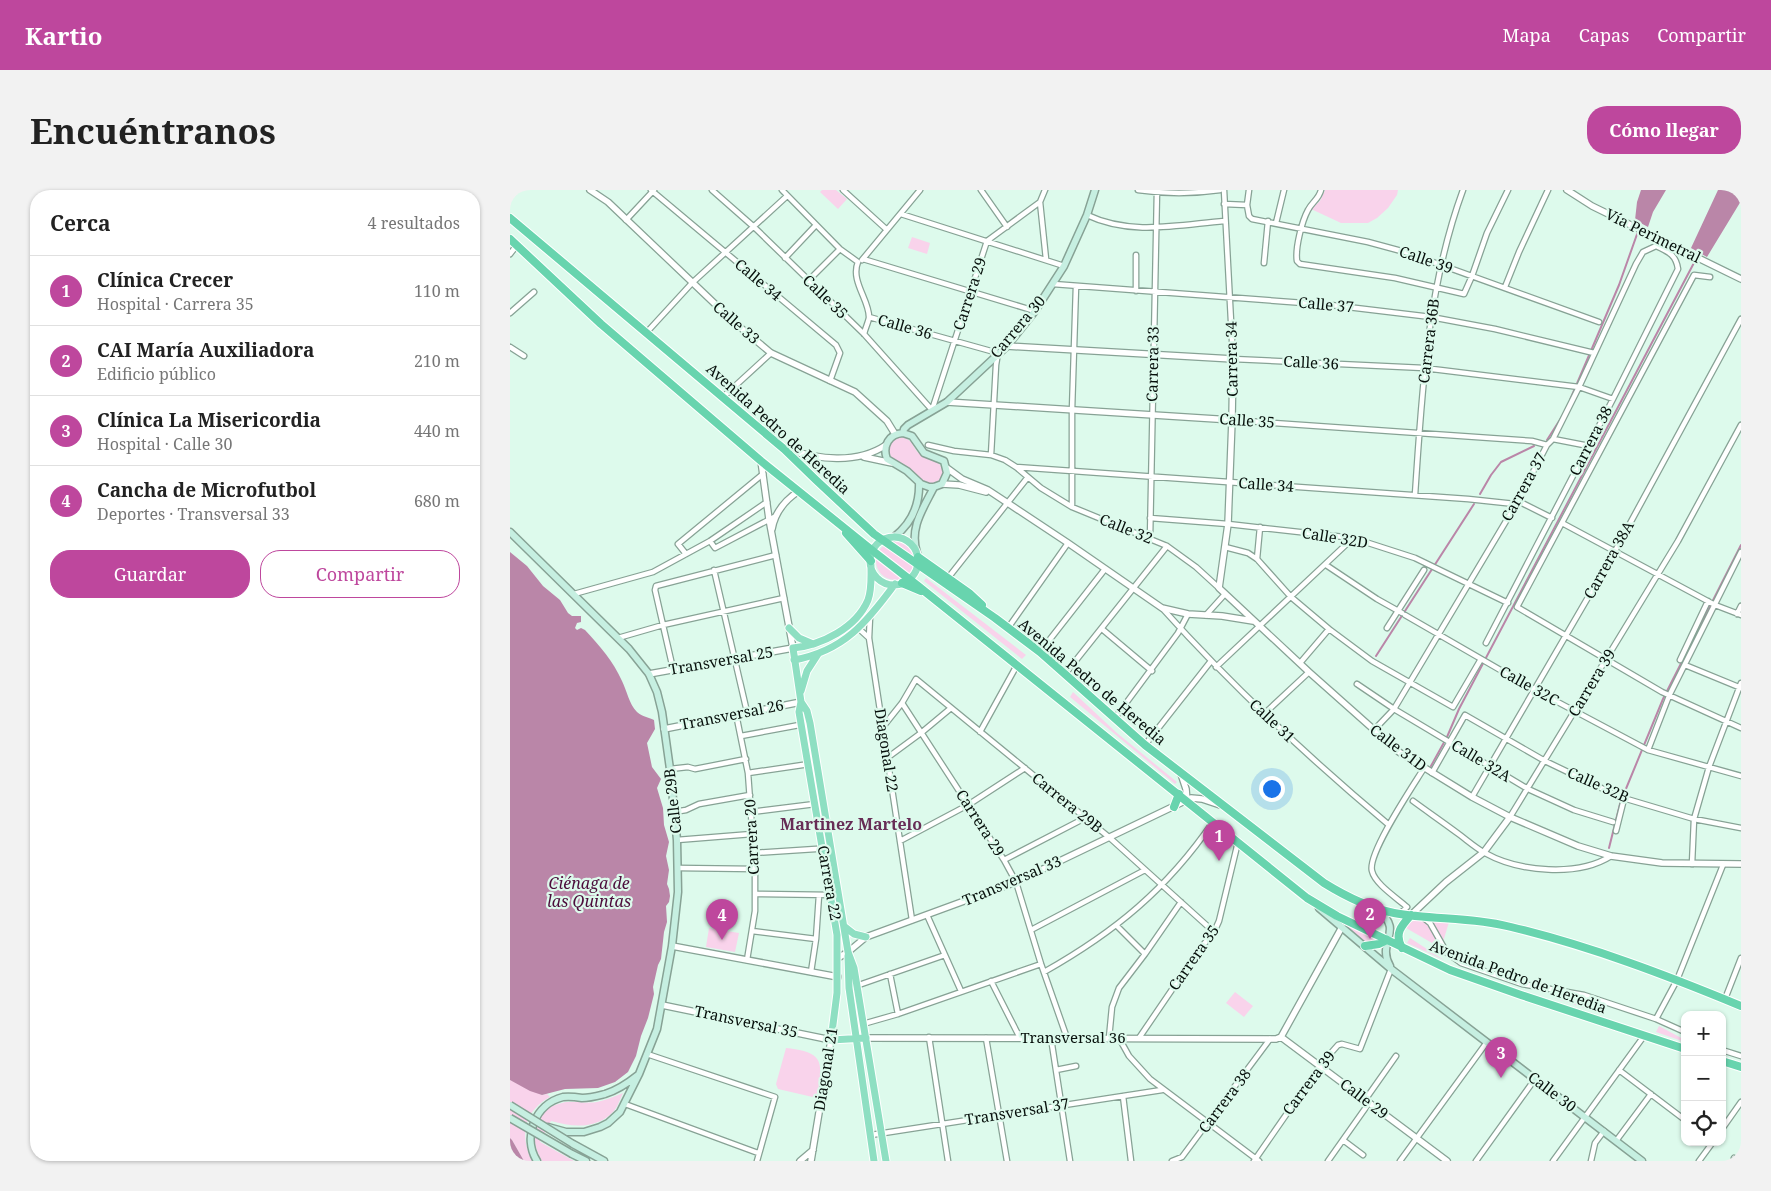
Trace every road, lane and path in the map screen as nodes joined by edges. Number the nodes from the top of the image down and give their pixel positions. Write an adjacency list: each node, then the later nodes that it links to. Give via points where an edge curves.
1 (590, 190): 27 (street, Calle 33)
2 (712, 190): 32 (street, Calle 35)
3 (782, 190): 20 (street)
4 (920, 190): 24 (street)
5 (981, 190): 33 (street)
6 (1044, 190): 21 (street)
7 (1095, 190): 25 (main road, Carrera 30)
8 (1138, 190): 19 (street)
9 (1222, 190): 19 (street, via 1189,194); 22 (street, Carrera 34)
10 (1249, 190): 23 (street)
11 (1284, 190): 30 (street)
12 (1321, 190): 35 (street, via 1306,213)
13 (1463, 190): 50 (street, Carrera 36B)
14 (1508, 190): 52 (street, via 1487,233)
15 (1548, 190): 60 (street)
16 (1567, 190): 37 (street, Vía Perimetral)
17 (653, 191): 27 (street); 42 (street, Calle 34)
18 (847, 191): 36 (street)
19 (1157, 191): 34 (street, Carrera 33)
20 (787, 196): 31 (street); 32 (street)
21 (1040, 202): 33 (street, Carrera 29); 47 (street)
22 (1224, 204): 23 (street); 28 (street, Carrera 34)
23 (1248, 205): 29 (street, Calle 39, via 1248,216)
24 (901, 214): 36 (street); 38 (street)
25 (1087, 215): 34 (street, via 1122,227); 51 (main road, Carrera 30)
26 (510, 218): 72 (highway, Avenida Pedro de Heredia)
27 (626, 220): 56 (street, Calle 33)
28 (1224, 221): 34 (street); 65 (street, Carrera 34)
29 (1268, 222): 30 (street, Calle 39); 49 (street)
30 (1276, 223): 35 (street, Calle 39)
31 (816, 225): 41 (street); 45 (street)
32 (754, 227): 42 (street); 45 (street, Calle 35)
33 (1006, 227): 38 (street, Carrera 29)
34 (1156, 228): 64 (street, Carrera 33)
35 (1302, 228): 50 (street, Calle 39, via 1368,242); 59 (street, via 1296,256 1297,261 1307,266)
36 (886, 229): 46 (street)
37 (1659, 239): 40 (street, Carrera 37); 54 (street, Vía Perimetral)
38 (987, 241): 47 (street); 61 (street, Carrera 29)
39 (512, 242): 43 (street); 107 (highway, Avenida Pedro de Heredia, via 600,324)
40 (1656, 246): 80 (street, Carrera 37, via 1643,252); 88 (street, Carrera 38, via 1676,260 1678,269)
41 (840, 249): 48 (street); 55 (street)
42 (725, 253): 56 (street); 85 (street, Calle 34, via 836,345 840,354)
43 (510, 254)
44 (1136, 255): 62 (street)
45 (785, 258): 55 (street, Calle 35)
46 (863, 259): 48 (street); 61 (street)
47 (1046, 259): 51 (street)
48 (858, 262): 69 (street, via 856,275)
49 (1264, 263)
50 (1441, 264): 52 (street, Calle 39); 59 (street, Carrera 36B)
51 (1064, 266): 57 (main road, Carrera 30)
52 (1472, 276): 59 (street, via 1464,294); 60 (street, Calle 39)
53 (1710, 277): 130 (street, Carrera 38, via 1694,275)
54 (1741, 279)
55 (808, 281): 73 (street, Calle 35)
56 (692, 283): 72 (street); 78 (street, Calle 33)
57 (1053, 284): 58 (street, Calle 37); 66 (main road, Carrera 30)
58 (1076, 286): 62 (street, Calle 37); 77 (street)
59 (1436, 287): 68 (street, Carrera 36B)
60 (1505, 287): 71 (street, Calle 39)
61 (971, 291): 66 (street); 74 (street, Carrera 29)
62 (1136, 291): 64 (street, Calle 37)
63 (534, 292): 67 (street)
64 (1155, 292): 65 (street, Calle 37); 81 (street, Carrera 33)
65 (1231, 297): 68 (street, Calle 37); 83 (street, Carrera 34)
66 (1035, 310): 75 (main road, Carrera 30)
67 (510, 313)
68 (1431, 316): 80 (street, Calle 37); 84 (street, Carrera 36B)
69 (869, 317): 73 (street); 74 (street, Calle 36)
70 (1741, 319): 143 (street, Carrera 38A)
71 (1599, 322)
72 (647, 332): 87 (highway, Avenida Pedro de Heredia)
73 (864, 334): 91 (street, Calle 35)
74 (955, 341): 79 (street, Calle 36); 91 (street, Carrera 29)
75 (1007, 346): 77 (street, Calle 36); 79 (main road, Carrera 30)
76 (510, 347): 82 (street)
77 (1074, 349): 81 (street, Calle 36); 92 (street)
78 (770, 353): 85 (street, Calle 33); 87 (street)
79 (998, 353): 89 (main road, Carrera 30); 90 (street)
80 (1592, 353): 86 (street, Carrera 37)
81 (1153, 354): 83 (street, Calle 36); 93 (street, Carrera 33)
82 (524, 356)
83 (1233, 359): 84 (street, Calle 36); 94 (street, Carrera 34)
84 (1424, 368): 86 (street, Calle 36); 96 (street, Carrera 36B)
85 (830, 381): 98 (street, Calle 33, via 855,392 887,421)
86 (1578, 387): 88 (street, Calle 36); 99 (street, Carrera 37)
87 (724, 397): 104 (highway, Avenida Pedro de Heredia)
88 (1613, 399): 103 (street, Carrera 38)
89 (947, 402): 90 (street, Calle 35); 91 (main road, Carrera 30)
90 (993, 405): 92 (street, Calle 35); 105 (street)
91 (932, 410): 97 (main road, Carrera 30, via 905,426)
92 (1072, 410): 93 (street, Calle 35); 111 (street)
93 (1152, 415): 94 (street, Calle 35); 114 (street, Carrera 33)
94 (1232, 420): 96 (street, Calle 35); 116 (street, Carrera 34)
95 (1741, 425): 155 (street, Carrera 39)
96 (1419, 432): 102 (street, Calle 35, via 1532,440); 120 (street, Carrera 36B)
97 (903, 433): 98 (main road); 110 (main road, via 914,439 924,453 942,460)
98 (895, 434): 100 (main road)
99 (1553, 439): 102 (street, Carrera 37); 103 (street)
100 (886, 445): 106 (street); 108 (main road, via 886,456)
101 (928, 445): 105 (street)
102 (1547, 445): 122 (street, Carrera 37)
103 (1589, 446): 127 (street, Carrera 38)
104 (784, 449): 106 (street, via 826,457); 135 (highway, Avenida Pedro de Heredia, via 845,507)
105 (991, 455): 109 (street)
106 (862, 457): 108 (street)
107 (761, 461): 112 (street, Carrera 22); 119 (highway, Avenida Pedro de Heredia)
108 (892, 463): 115 (main road)
109 (1016, 467): 111 (street, Calle 34); 113 (street, Calle 32)
110 (947, 468): 117 (main road); 123 (street, Calle 31)
111 (1072, 471): 114 (street, Calle 34); 124 (street)
112 (763, 474): 121 (street, Carrera 22); 145 (street, via 678,544)
113 (1028, 477): 123 (street); 124 (street, Calle 32)
114 (1151, 477): 116 (street, Calle 34); 126 (street, Carrera 33)
115 (919, 482): 118 (main road); 135 (main road, via 916,508 907,524)
116 (1230, 483): 120 (street, Calle 34); 131 (street, Carrera 34)
117 (942, 484): 118 (main road); 123 (street, Calle 31, via 976,489)
118 (934, 487): 147 (main road, via 915,528)
119 (799, 491): 125 (street, Carrera 22, via 786,501); 129 (highway, Avenida Pedro de Heredia)
120 (1415, 495): 122 (street, Calle 34)
121 (767, 502): 128 (street, Carrera 22); 138 (street)
122 (1516, 502): 127 (street, Calle 34); 159 (street, Carrera 37)
123 (1008, 503): 139 (street, Calle 31); 156 (street)
124 (1072, 507): 137 (street, Calle 32)
125 (776, 516): 128 (street); 134 (street, Carrera 22)
126 (1150, 518): 131 (street, Calle 32D); 137 (street, Carrera 33)
127 (1552, 518): 167 (street, Carrera 38)
128 (769, 519): 134 (street, Carrera 22); 138 (street, via 715,548)
129 (835, 520): 142 (highway, Avenida Pedro de Heredia); 149 (highway)
130 (1562, 523): 143 (street); 189 (street, Carrera 38, via 1517,607)
131 (1228, 524): 132 (street, Calle 32D); 141 (street, Carrera 34)
132 (1260, 527): 136 (street, Calle 32D); 148 (street)
133 (510, 532): 162 (main road, Calle 29B)
134 (772, 534): 146 (street, Carrera 22)
135 (888, 538): 142 (main road); 147 (main road, via 900,538 910,543); 151 (highway, Avenida Pedro de Heredia)
136 (1353, 538): 150 (street); 159 (street, Calle 32D, via 1415,558)
137 (1150, 539): 140 (street, Calle 32)
138 (710, 541): 145 (street)
139 (1068, 543): 152 (street, Calle 31); 182 (street)
140 (1167, 546): 160 (street, Calle 32); 161 (street)
141 (1225, 547): 148 (street); 160 (street, Carrera 34)
142 (873, 551): 149 (main road); 157 (highway, Avenida Pedro de Heredia)
143 (1615, 551): 155 (street); 189 (street, Carrera 38A)
144 (1741, 552): 168 (street)
145 (686, 554): 162 (street, via 653,572)
146 (776, 555): 153 (street); 166 (street, Carrera 22)
147 (918, 555): 151 (main road); 156 (highway)
148 (1257, 559): 165 (street)
149 (871, 563): 158 (main road, via 880,579); 178 (main road, via 868,600)
150 (1326, 565): 165 (street); 172 (street, Calle 32C)
151 (918, 566): 157 (main road); 177 (highway, Avenida Pedro de Heredia)
152 (1105, 569): 161 (street, Calle 31); 195 (street)
153 (714, 570): 171 (street); 180 (street, via 656,586)
154 (1424, 570): 172 (street)
155 (1657, 574): 168 (street); 200 (street, Carrera 39)
156 (948, 578): 177 (highway, via 970,593)
157 (910, 579): 158 (main road); 164 (highway, Avenida Pedro de Heredia)
158 (899, 584): 164 (highway); 176 (main road)
159 (1468, 584): 167 (street, Calle 32D); 188 (street, Carrera 37)
160 (1219, 588): 163 (street, Calle 31D)
161 (1132, 589): 170 (street, Calle 31); 185 (street)
162 (574, 594): 190 (main road, Calle 29B)
163 (1225, 594): 175 (street); 179 (street, Calle 31D)
164 (930, 595): 204 (highway, Avenida Pedro de Heredia)
165 (1291, 597): 179 (street); 187 (street)
166 (784, 598): 171 (street); 181 (street, Carrera 22)
167 (1508, 603): 192 (street, Carrera 38)
168 (1711, 603): 174 (street); 201 (street); 205 (street)
169 (1741, 606): 174 (street)
170 (1162, 608): 173 (street, Calle 31); 186 (street, Calle 31)
171 (724, 611): 180 (street); 197 (street)
172 (1402, 613): 183 (street); 188 (street, Calle 32C)
173 (1188, 614): 175 (street, Calle 31); 186 (street)
174 (1739, 614)
175 (1206, 615): 179 (street, Calle 31)
176 (870, 617): 184 (main road); 191 (street, Diagonal 22)
177 (996, 618): 182 (highway, Avenida Pedro de Heredia)
178 (851, 622): 184 (street); 193 (main road, via 840,632)
179 (1258, 623): 203 (street, Calle 31D); 206 (street)
180 (663, 625): 190 (street); 207 (street)
181 (789, 628): 193 (main road, via 799,638); 194 (street, Carrera 22)
182 (1008, 628): 195 (highway, Avenida Pedro de Heredia)
183 (1387, 628)
184 (859, 629): 191 (street); 196 (main road)
185 (1102, 629): 208 (street); 211 (street)
186 (1181, 629): 202 (street, Calle 31); 208 (street)
187 (1330, 629): 203 (street); 212 (street, via 1372,661)
188 (1439, 634): 198 (street, Calle 32C); 212 (street, Carrera 37)
189 (1566, 637): 200 (street); 215 (street, Carrera 38A)
190 (618, 638): 210 (main road, Calle 29B)
191 (868, 638): 228 (street, Diagonal 22)
192 (1486, 643)
193 (813, 644): 194 (main road)
194 (793, 648): 197 (street, Transversal 25); 199 (main road, Carrera 22)
195 (1040, 652): 211 (highway, Avenida Pedro de Heredia)
196 (819, 653): 199 (main road); 217 (main road, via 803,681)
197 (735, 658): 207 (street, Transversal 25); 221 (street)
198 (1482, 659): 212 (street, via 1453,707); 215 (street, Calle 32C)
199 (794, 660): 217 (main road, Carrera 22)
200 (1606, 660): 216 (street); 222 (street, Carrera 39)
201 (1680, 660)
202 (1211, 661): 206 (street, Calle 31); 237 (street)
203 (1300, 664): 209 (street, Calle 31D)
204 (1018, 665): 232 (street); 253 (highway, Avenida Pedro de Heredia)
205 (1685, 665): 214 (street); 216 (street)
206 (1216, 667): 224 (street, Calle 31)
207 (673, 670): 210 (street, Transversal 25)
208 (1152, 670): 225 (street)
209 (1309, 672): 224 (street); 231 (street, Calle 31D)
210 (649, 674): 230 (main road, Calle 29B, via 657,692)
211 (1065, 674): 225 (highway, Avenida Pedro de Heredia)
212 (1411, 682): 220 (street, Carrera 37)
213 (1358, 684): 220 (street, Calle 32A)
214 (1740, 686): 226 (street)
215 (1535, 690): 222 (street, Calle 32C); 235 (street, Carrera 38A)
216 (1668, 695): 226 (street); 238 (street)
217 (801, 702): 221 (street, Transversal 26); 227 (main road, Carrera 22, via 807,711)
218 (902, 703): 219 (street, Carrera 29B, via 916,679); 228 (street); 233 (street, Carrera 29)
219 (951, 708): 232 (street, Carrera 29B); 233 (street)
220 (1394, 709): 231 (street, Carrera 37); 236 (street, Calle 32A)
221 (748, 712): 223 (street, Transversal 26)
222 (1575, 712): 238 (street, Calle 32C); 241 (street, Carrera 39)
223 (736, 714): 230 (street, Transversal 26); 234 (street, Carrera 20)
224 (1264, 714): 271 (street, Calle 31)
225 (1114, 719): 237 (highway, Avenida Pedro de Heredia)
226 (1725, 722): 229 (street); 244 (street)
227 (806, 724): 234 (street); 242 (main road, Carrera 22)
228 (882, 728): 239 (street, Diagonal 22)
229 (1741, 728)
230 (664, 729): 247 (main road, Calle 29B)
231 (1374, 730): 246 (street, Calle 31D)
232 (980, 732): 245 (street, Carrera 29B)
233 (921, 733): 239 (street); 261 (street, Carrera 29)
234 (741, 736): 240 (street, Carrera 20)
235 (1506, 739): 236 (street, Calle 32B, via 1465,715); 241 (street, Calle 32B); 243 (street, Carrera 38A)
236 (1447, 741): 243 (street, Calle 32A); 250 (street)
237 (1145, 745): 249 (highway, Avenida Pedro de Heredia)
238 (1648, 749): 244 (street, Calle 32C)
239 (887, 758): 277 (street, Diagonal 22)
240 (746, 760): 247 (street); 248 (street, Carrera 20)
241 (1545, 761): 252 (street, Carrera 39); 256 (street, Calle 32B)
242 (812, 764): 248 (street); 259 (main road, Carrera 22); 260 (main road, Carrera 22)
243 (1490, 766): 252 (street, Calle 32A); 255 (street, Carrera 38A)
244 (1708, 767): 251 (street, Calle 32C); 268 (street)
245 (1025, 768): 261 (street); 266 (street, Carrera 29B)
246 (1424, 768): 250 (street, Calle 31D); 271 (street)
247 (670, 769): 264 (main road, Calle 29B)
248 (748, 773): 254 (street, Carrera 20)
249 (1181, 773): 258 (street); 263 (highway, Avenida Pedro de Heredia)
250 (1432, 773): 255 (street, Calle 31D)
251 (1741, 776)
252 (1528, 790): 267 (street, Carrera 39); 270 (street, Calle 32A, via 1574,810)
253 (1179, 794): 258 (highway, Avenida Pedro de Heredia); 262 (highway)
254 (750, 795): 264 (street); 265 (street, Carrera 20)
255 (1472, 797): 267 (street, Calle 31D)
256 (1622, 798): 268 (street, Calle 32B); 273 (street)
257 (1413, 800): 281 (street)
258 (1187, 801): 262 (street, Transversal 33); 263 (street, Transversal 33, via 1202,799); 269 (highway, Avenida Pedro de Heredia)
259 (823, 803): 260 (street); 279 (main road, Carrera 22)
260 (815, 805): 265 (street); 280 (main road, Carrera 22)
261 (968, 805): 277 (street); 284 (street, Carrera 29)
262 (1174, 807): 275 (street, Transversal 33)
263 (1229, 809): 299 (highway, Avenida Pedro de Heredia, via 1317,877 1341,893)
264 (674, 812): 276 (main road, Calle 29B)
265 (751, 812): 274 (street, Carrera 20)
266 (1085, 818): 275 (street, Carrera 29B); 284 (street)
267 (1510, 818): 281 (street, Carrera 39); 283 (street, Calle 31D)
268 (1694, 819): 272 (street, Calle 32B); 285 (street)
269 (1213, 822): 278 (highway, Avenida Pedro de Heredia); 292 (street)
270 (1613, 822)
271 (1390, 825): 300 (street, via 1373,857 1372,872 1378,882 1407,907)
272 (1741, 828)
273 (1616, 832)
274 (752, 834): 276 (street); 282 (street, Carrera 20)
275 (1110, 838): 290 (street, Carrera 29B); 291 (street, Transversal 33)
276 (677, 840): 288 (main road, Calle 29B)
277 (900, 841): 303 (street, Diagonal 22)
278 (1238, 842): 297 (highway, Avenida Pedro de Heredia); 309 (street, Carrera 35, via 1223,910)
279 (831, 848): 280 (street); 295 (main road, Carrera 22)
280 (823, 849): 282 (street); 296 (main road, Carrera 22)
281 (1484, 852): 283 (street, via 1502,861 1554,870 1597,864); 302 (street, Carrera 39, via 1446,882)
282 (754, 853): 289 (street, Carrera 20)
283 (1611, 856): 285 (street, Calle 31D)
284 (1004, 860): 291 (street, Carrera 29)
285 (1692, 864): 287 (street, Calle 31D)
286 (1741, 864): 287 (street, Calle 31D)
287 (1723, 865): 328 (street)
288 (678, 868): 289 (street); 313 (main road, Calle 29B)
289 (754, 869): 293 (street, Carrera 20)
290 (1145, 870): 292 (street, Carrera 29B); 307 (street)
291 (1016, 882): 301 (street, Transversal 33); 307 (street, Carrera 29)
292 (1162, 885): 298 (street, Carrera 29B); 304 (street)
293 (755, 894): 294 (street); 308 (street, Carrera 20)
294 (819, 895): 296 (street); 311 (street)
295 (839, 895): 296 (street); 305 (main road, Carrera 22)
296 (830, 896): 319 (main road, Carrera 22)
297 (1307, 898): 306 (main road, Calle 30); 312 (highway, Avenida Pedro de Heredia)
298 (1181, 902): 309 (street, Carrera 29B); 317 (street)
299 (1365, 903): 300 (highway, Avenida Pedro de Heredia); 312 (main road, via 1378,910 1389,922)
300 (1400, 914): 302 (highway, Avenida Pedro de Heredia)
301 (928, 915): 303 (street, Transversal 33); 318 (street)
302 (1415, 916): 315 (highway, via 1398,932); 328 (highway, Avenida Pedro de Heredia, via 1511,927 1588,948); 336 (street, via 1429,921 1447,953 1461,963 1515,982 1580,993)
303 (912, 920): 310 (street, Transversal 33)
304 (1117, 926): 317 (street); 325 (street)
305 (845, 927): 310 (main road); 316 (main road, Carrera 22)
306 (1342, 928): 314 (main road, Calle 30); 340 (street)
307 (1031, 930): 322 (street, Carrera 29)
308 (752, 931): 311 (street); 321 (street, Carrera 20)
309 (1214, 932): 350 (street, Carrera 35)
310 (866, 938): 316 (street, Transversal 33)
311 (816, 939): 324 (street)
312 (1387, 940): 314 (highway); 315 (highway, Avenida Pedro de Heredia); 323 (main road, via 1385,955)
313 (672, 946): 321 (street); 333 (main road, Calle 29B)
314 (1365, 946): 323 (main road, Calle 30)
315 (1402, 948): 339 (highway, Avenida Pedro de Heredia, via 1474,979)
316 (848, 952): 319 (street, Transversal 33); 330 (main road, Carrera 22, via 854,968)
317 (1145, 954): 348 (street, via 1119,988 1112,1007)
318 (944, 955): 326 (street); 331 (street)
319 (838, 958): 327 (main road, Carrera 22)
320 (1741, 958): 332 (street)
321 (747, 960): 324 (street)
322 (1041, 964): 325 (street, Carrera 29); 329 (street)
323 (1391, 969): 353 (main road, Calle 30); 361 (street, Carrera 39, via 1361,1047 1338,1045)
324 (811, 972): 327 (street)
325 (1044, 972): 347 (street, Carrera 29)
326 (890, 974): 330 (street); 335 (street)
327 (838, 977): 330 (main road); 352 (main road, Diagonal 21)
328 (1677, 980): 332 (highway, Avenida Pedro de Heredia); 336 (street)
329 (991, 981): 331 (street); 345 (street)
330 (852, 987): 337 (main road, Carrera 22, via 858,996); 341 (main road, Carrera 22)
331 (961, 991): 335 (street)
332 (1725, 999): 334 (highway, Avenida Pedro de Heredia)
333 (662, 1005): 352 (street, Transversal 35); 356 (main road, Calle 29B)
334 (1741, 1006)
335 (898, 1014): 337 (street)
336 (1656, 1018): 338 (street)
337 (863, 1024): 342 (main road, Carrera 22)
338 (1681, 1030)
339 (1644, 1036): 354 (highway, Avenida Pedro de Heredia); 364 (street)
340 (1281, 1037): 351 (street, Transversal 36); 361 (street, Calle 29)
341 (856, 1038): 342 (main road); 352 (main road); 385 (main road, Carrera 22)
342 (866, 1038): 343 (street, Transversal 36); 384 (main road, Carrera 22)
343 (929, 1038): 344 (street, Transversal 36); 380 (street)
344 (986, 1038): 345 (street, Transversal 36); 375 (street)
345 (1020, 1038): 346 (street, Transversal 36)
346 (1051, 1038): 347 (street, Transversal 36); 363 (street)
347 (1068, 1038): 348 (street, Transversal 36)
348 (1109, 1038): 349 (street, Transversal 36)
349 (1119, 1038): 350 (street, Transversal 36); 367 (street, via 1138,1068)
350 (1139, 1038): 351 (street, Transversal 36)
351 (1270, 1039): 381 (street, Carrera 38)
352 (831, 1040): 390 (street, Diagonal 21)
353 (1487, 1042): 366 (main road, Calle 30); 386 (street)
354 (1681, 1048)
355 (1726, 1051): 358 (street)
356 (648, 1054): 365 (main road, Calle 29B); 391 (street, via 775,1097)
357 (1396, 1056): 370 (street)
358 (1741, 1056)
359 (1726, 1062): 362 (highway)
360 (1076, 1066): 363 (street)
361 (1320, 1066): 370 (street, Calle 29); 394 (street, Carrera 39)
362 (1741, 1067)
363 (1056, 1070): 374 (street)
364 (1619, 1070): 368 (street); 376 (street)
365 (639, 1074): 372 (main road, Calle 29B); 395 (main road, via 613,1091 589,1098 562,1097 548,1104 541,1110 530,1135)
366 (1535, 1079): 376 (main road, Calle 30); 411 (street)
367 (1162, 1090): 369 (street, Transversal 37); 381 (street)
368 (1651, 1094): 377 (street); 388 (street)
369 (1123, 1096): 374 (street, Transversal 37); 406 (street)
370 (1367, 1102): 386 (street, Calle 29); 387 (street)
371 (1741, 1102): 379 (street)
372 (625, 1104): 382 (main road, Calle 29B, via 615,1118 584,1132); 391 (street)
373 (510, 1105): 382 (main road, bridge)
374 (1062, 1105): 375 (street, Transversal 37); 405 (street)
375 (999, 1115): 380 (street, Transversal 37); 404 (street)
376 (1585, 1117): 383 (main road, Calle 30); 412 (street)
377 (1681, 1117)
378 (510, 1118): 396 (main road, bridge)
379 (1726, 1123)
380 (942, 1124): 384 (street, Transversal 37); 403 (street)
381 (1208, 1124): 394 (street); 407 (street, Carrera 38, via 1182,1158)
382 (546, 1127): 397 (main road, bridge)
383 (1604, 1132): 388 (main road, Calle 30); 413 (street, via 1595,1143)
384 (882, 1134): 385 (street, Transversal 37); 402 (main road, Carrera 22)
385 (871, 1135): 401 (main road, Carrera 22)
386 (1416, 1138): 409 (street); 410 (street, Calle 29)
387 (1343, 1140): 392 (street); 408 (street)
388 (1616, 1141): 414 (main road, Calle 30)
389 (1710, 1146): 415 (street)
390 (813, 1150): 399 (street); 400 (street, Diagonal 21)
391 (758, 1153): 398 (street)
392 (1363, 1155)
393 (1734, 1158): 416 (street)
394 (1256, 1160)
395 (537, 1161)
396 (586, 1161)
397 (604, 1161)
398 (757, 1161)
399 (800, 1161)
400 (811, 1161)
401 (874, 1161)
402 (886, 1161)
403 (948, 1161)
404 (1007, 1161)
405 (1070, 1161)
406 (1131, 1161)
407 (1175, 1161)
408 (1328, 1161)
409 (1400, 1161)
410 (1447, 1161)
411 (1476, 1161)
412 (1553, 1161)
413 (1590, 1161)
414 (1642, 1161)
415 (1699, 1161)
416 (1738, 1161)

